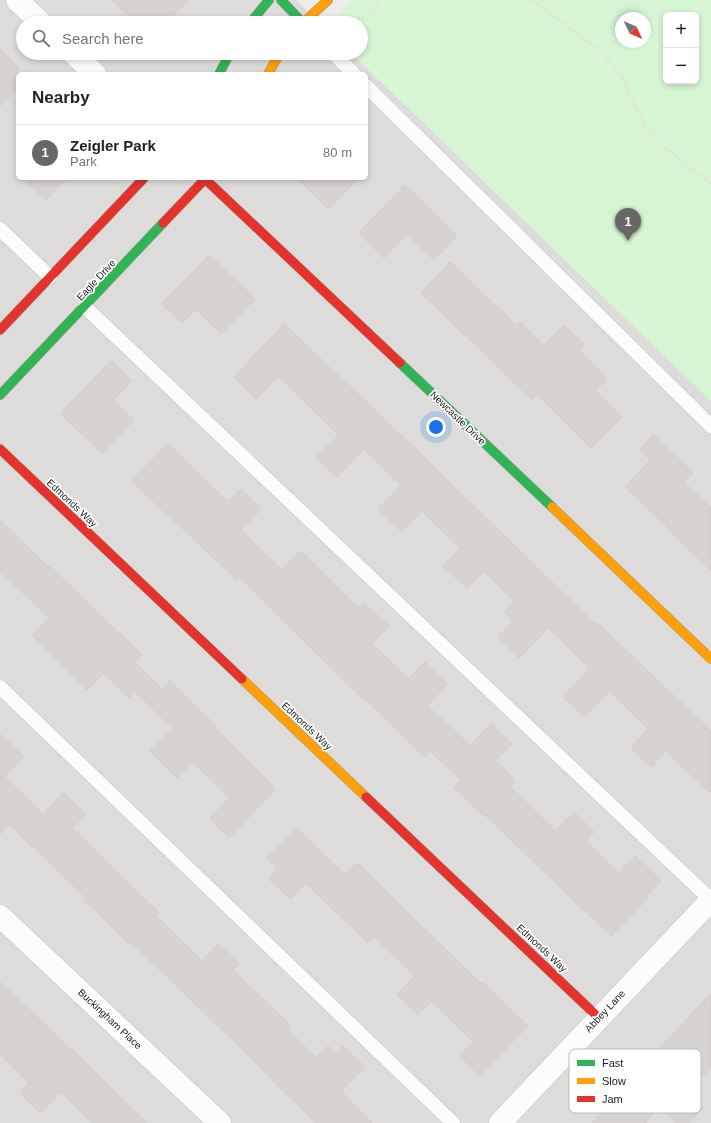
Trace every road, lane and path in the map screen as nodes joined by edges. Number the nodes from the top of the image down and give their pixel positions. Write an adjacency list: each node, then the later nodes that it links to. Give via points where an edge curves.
1 (17, 0): 7 (street)
2 (269, 0): 8 (street)
3 (280, 0): 9 (street)
4 (328, 0): 10 (street)
5 (380, 0): 11 (path)
6 (532, 0): 24 (path, via 600,50 620,73 645,126 659,143)
7 (34, 16)
8 (256, 16)
9 (296, 16)
10 (311, 16)
11 (365, 16)
12 (80, 60): 16 (street)
13 (226, 60): 17 (street)
14 (276, 60): 18 (street)
15 (340, 60): 19 (lane)
16 (93, 72)
17 (220, 72)
18 (269, 72)
19 (352, 72)
20 (368, 88): 30 (lane)
21 (142, 180): 26 (street)
22 (203, 180): 27 (street, Eagle Drive)
23 (207, 180): 32 (street, Newcastle Drive)
24 (711, 184)
25 (0, 229): 26 (lane)
26 (50, 277): 28 (street)
27 (85, 307): 29 (street, Eagle Drive); 34 (lane)
28 (0, 330)
29 (0, 395)
30 (711, 426)
31 (0, 449): 36 (street, Edmonds Way)
32 (711, 659)
33 (0, 687): 40 (lane)
34 (711, 900): 36 (street, Abbey Lane)
35 (0, 916): 39 (street, Buckingham Place)
36 (600, 1018): 37 (street, Abbey Lane)
37 (570, 1049)
38 (569, 1051): 41 (street, Abbey Lane)
39 (220, 1123)
40 (454, 1123)
41 (500, 1123)

